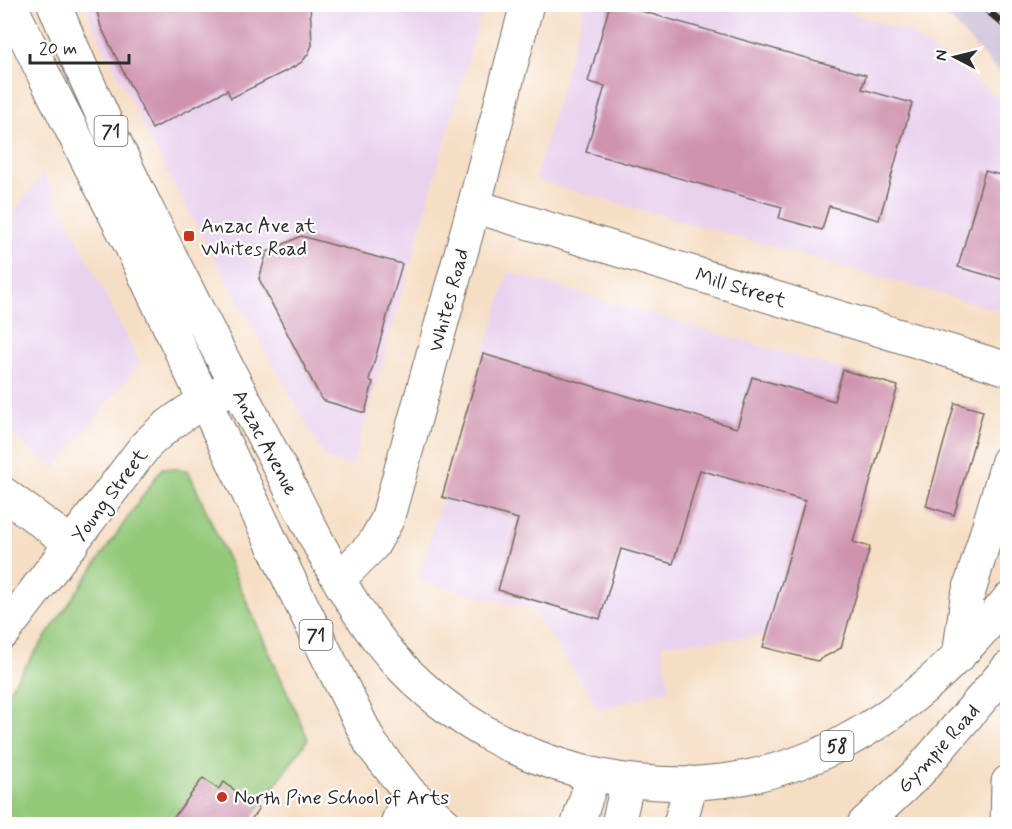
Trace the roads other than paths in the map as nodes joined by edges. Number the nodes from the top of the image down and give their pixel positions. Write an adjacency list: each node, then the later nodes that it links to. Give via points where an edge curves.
1 (10, 4): 7 (main road, Anzac Avenue / 71)
2 (54, 4): 6 (main road, Anzac Avenue / 71, via 127,165)
3 (527, 4): 4 (main road, Whites Road)
4 (474, 206): 5 (main road, Mill Street); 11 (main road, Whites Road, via 387,520 373,545)
5 (1008, 369)
6 (236, 385): 7 (main road, Young Street); 11 (main road, Anzac Avenue / 71)
7 (205, 401): 10 (main road, Young Street, via 173,420 146,445); 20 (main road, Anzac Avenue / 71, via 371,744)
8 (1008, 461): 14 (main road, via 967,598)
9 (4, 494): 10 (main road)
10 (72, 544): 13 (main road, Young Street)
11 (339, 579): 16 (main road, Anzac Avenue / 71, via 375,636 407,672 451,710 514,748)
12 (1008, 600): 14 (main road, 58)
13 (4, 632)
14 (958, 656): 18 (main road, 58, via 917,695 836,746 762,773)
15 (1008, 668): 26 (main road, Gympie Road, via 918,773)
16 (593, 776): 17 (main road, 58); 23 (main road)
17 (628, 781): 18 (main road, 58); 24 (main road)
18 (691, 783): 25 (main road)
19 (1007, 786): 27 (main road)
20 (409, 792): 21 (main road); 22 (main road, Anzac Avenue / 71)
21 (397, 825)
22 (445, 825)
23 (578, 825)
24 (618, 825)
25 (680, 825)
26 (864, 825)
27 (1007, 825)

